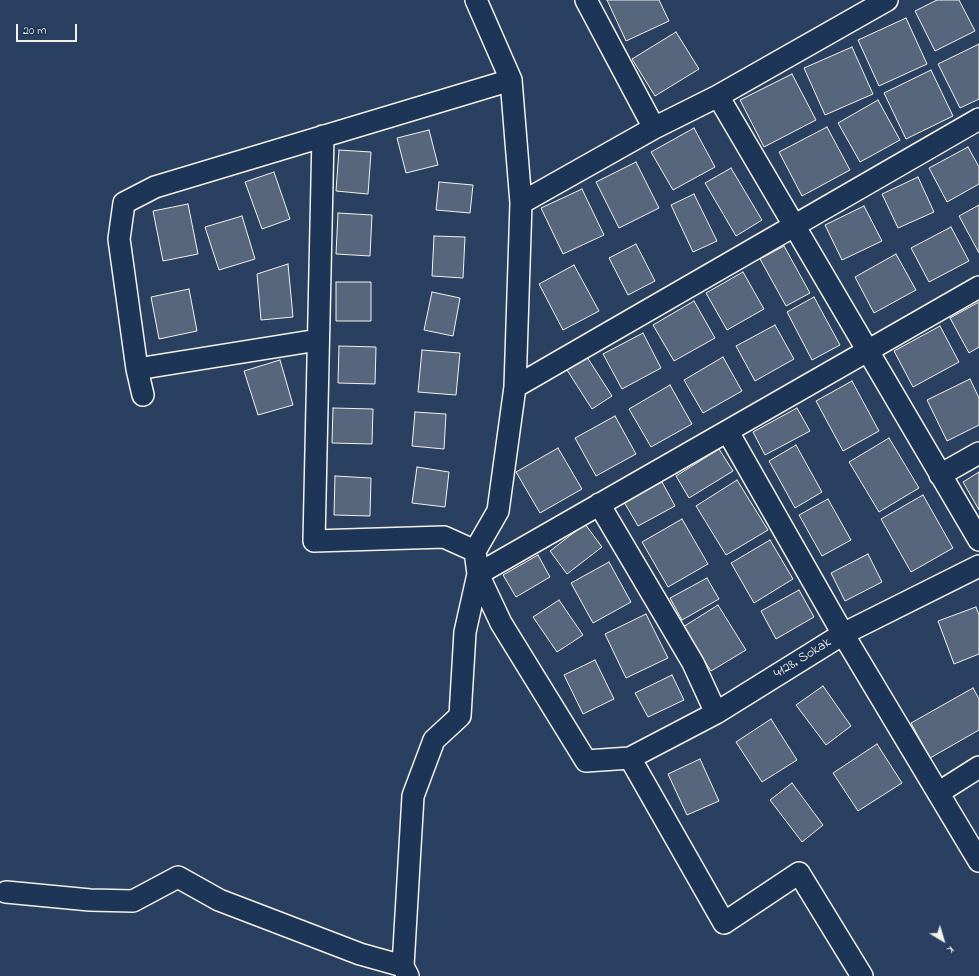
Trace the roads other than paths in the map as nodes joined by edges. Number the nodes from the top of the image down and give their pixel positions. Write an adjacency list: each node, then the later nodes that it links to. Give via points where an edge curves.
1 (476, 0): 4 (street)
2 (586, 0): 7 (street)
3 (887, 0): 5 (street)
4 (511, 80): 8 (street); 9 (street)
5 (718, 96): 7 (street); 10 (street)
6 (979, 119): 10 (street)
7 (654, 128): 9 (street)
8 (323, 136): 12 (street); 14 (street, via 155,187 124,203 119,239)
9 (521, 203): 15 (street)
10 (794, 227): 13 (street); 15 (street)
11 (979, 286): 13 (street)
12 (318, 340): 14 (street); 22 (street, via 314,541 444,538)
13 (867, 351): 17 (street); 19 (street)
14 (137, 369): 16 (street)
15 (515, 388): 22 (street, via 498,511)
16 (143, 395)
17 (728, 432): 20 (street); 25 (street)
18 (979, 453): 19 (street)
19 (940, 475): 21 (street)
20 (599, 504): 24 (street); 26 (street, via 693,663)
21 (979, 540)
22 (475, 551): 24 (street)
23 (979, 566): 25 (street, 4128. Sokak)
24 (478, 574): 27 (street, via 501,622 586,761); 32 (street, via 466,632 460,716 434,740 413,796)
25 (843, 634): 26 (street, 4128. Sokak); 29 (street)
26 (716, 713): 27 (street, 4128. Sokak)
27 (630, 758): 33 (street, via 724,923 799,873)
28 (979, 767): 29 (street)
29 (938, 793): 30 (street)
30 (979, 861)
31 (6, 892): 32 (street, via 90,900 133,901 178,877 219,900)
32 (406, 971)
33 (862, 976)

